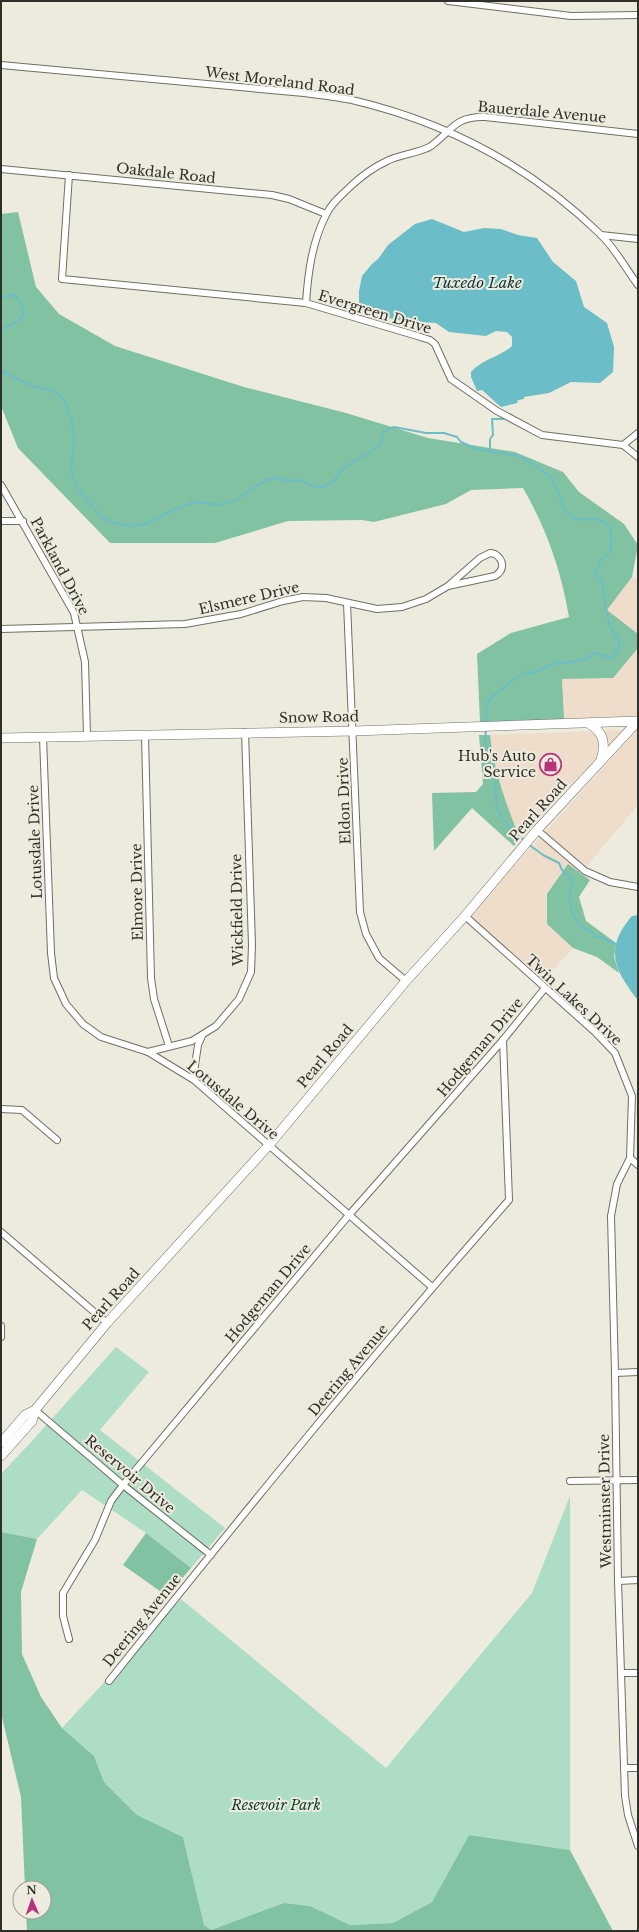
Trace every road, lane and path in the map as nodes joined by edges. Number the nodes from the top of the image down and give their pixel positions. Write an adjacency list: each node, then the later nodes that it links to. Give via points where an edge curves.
1 (448, 1): 2 (street, via 571,16)
2 (638, 15)
3 (1, 65): 4 (street, West Moreland Road, via 304,93 383,108)
4 (446, 130): 5 (street, Bauerdale Avenue, via 464,119 475,116); 8 (street, Bauerdale Avenue, via 430,147 387,160 372,169 340,197); 9 (street, West Moreland Road, via 476,144 535,179)
5 (638, 134)
6 (1, 169): 7 (street, Oakdale Road)
7 (69, 175): 8 (street, Oakdale Road, via 272,195); 12 (street, Evergreen Drive, via 62,279)
8 (326, 214): 12 (street, Bauerdale Avenue, via 313,249 308,272)
9 (601, 235): 10 (street); 11 (street, West Moreland Road)
10 (638, 239)
11 (638, 285)
12 (306, 304): 14 (street, Evergreen Drive, via 430,340 438,350 451,379 497,411 542,435)
13 (638, 433): 14 (street)
14 (623, 445): 15 (street)
15 (638, 457)
16 (1, 485): 17 (street, Parkland Drive)
17 (23, 521): 18 (street); 21 (street, Parkland Drive, via 74,613)
18 (1, 522)
19 (448, 586): 19 (street, Elsmere Drive, via 485,555 495,554 501,560 502,568 496,576); 20 (street, Elsmere Drive, via 426,599 402,608 377,609)
20 (347, 603): 21 (street, Elsmere Drive, via 326,598 303,597 200,622); 25 (street, Eldon Drive)
21 (78, 627): 22 (street, Elsmere Drive); 27 (street, Parkland Drive, via 84,662)
22 (1, 629)
23 (638, 721): 24 (main road, Snow Road); 31 (main road, Pearl Road)
24 (588, 723): 25 (main road, Snow Road); 31 (main road, via 602,736 604,745)
25 (354, 731): 26 (main road, Snow Road); 35 (street, Eldon Drive, via 360,912 366,934 379,958)
26 (245, 732): 28 (main road, Snow Road); 37 (street, Wickfield Drive, via 251,972 239,999 216,1026)
27 (87, 735): 28 (main road, Snow Road); 29 (main road, Snow Road)
28 (145, 736): 39 (street, Elmore Drive, via 151,978 156,1006)
29 (43, 737): 30 (main road, Snow Road); 40 (street, Lotusdale Drive, via 54,978 66,1004 83,1024 101,1037)
30 (1, 738)
31 (601, 762): 32 (main road, Pearl Road)
32 (537, 830): 33 (street, via 585,870 610,882); 34 (main road, Pearl Road)
33 (638, 887)
34 (465, 916): 35 (main road, Pearl Road); 36 (street, Twin Lakes Drive)
35 (406, 981): 44 (main road, Pearl Road)
36 (545, 988): 38 (street, Hodgeman Drive); 45 (street, Twin Lakes Drive, via 595,1032 615,1054 632,1096)
37 (202, 1036): 39 (street, Wickfield Drive); 41 (street, via 198,1045)
38 (503, 1040): 47 (street, Hodgeman Drive); 49 (street, Deering Avenue, via 509,1200)
39 (169, 1046): 40 (street, Wickfield Drive)
40 (148, 1052): 41 (street, Lotusdale Drive)
41 (193, 1079): 44 (street, Lotusdale Drive)
42 (1, 1109): 43 (street, via 22,1110)
43 (57, 1140)
44 (269, 1145): 47 (street, Lotusdale Drive); 50 (main road, Pearl Road)
45 (630, 1158): 46 (street); 54 (street, Westminster Drive, via 617,1184 611,1216)
46 (638, 1165)
47 (349, 1215): 49 (street, Lotusdale Drive); 61 (street, Hodgeman Drive)
48 (1, 1232): 50 (street)
49 (432, 1288): 62 (street, Deering Avenue)
50 (107, 1323): 55 (main road, Pearl Road)
51 (1, 1326): 52 (street)
52 (1, 1337)
53 (638, 1372): 54 (street)
54 (615, 1373): 58 (street, Westminster Drive)
55 (35, 1410): 56 (main road, Pearl Road, via 24,1414); 57 (main road, Pearl Road, via 32,1421); 61 (street, Reservoir Drive)
56 (1, 1443)
57 (1, 1456)
58 (617, 1480): 59 (street); 60 (street); 63 (street, Westminster Drive)
59 (638, 1480)
60 (570, 1481)
61 (123, 1485): 62 (street, Reservoir Drive); 65 (street, Hodgeman Drive, via 110,1501 95,1540 63,1593 63,1616)
62 (210, 1555): 68 (street, Deering Avenue)
63 (618, 1580): 64 (street); 66 (street, Westminster Drive)
64 (638, 1580)
65 (69, 1639)
66 (621, 1673): 67 (street); 69 (street, Westminster Drive)
67 (638, 1673)
68 (109, 1681)
69 (624, 1768): 70 (street); 71 (street, Westminster Drive, via 628,1815)
70 (638, 1768)
71 (638, 1846)

